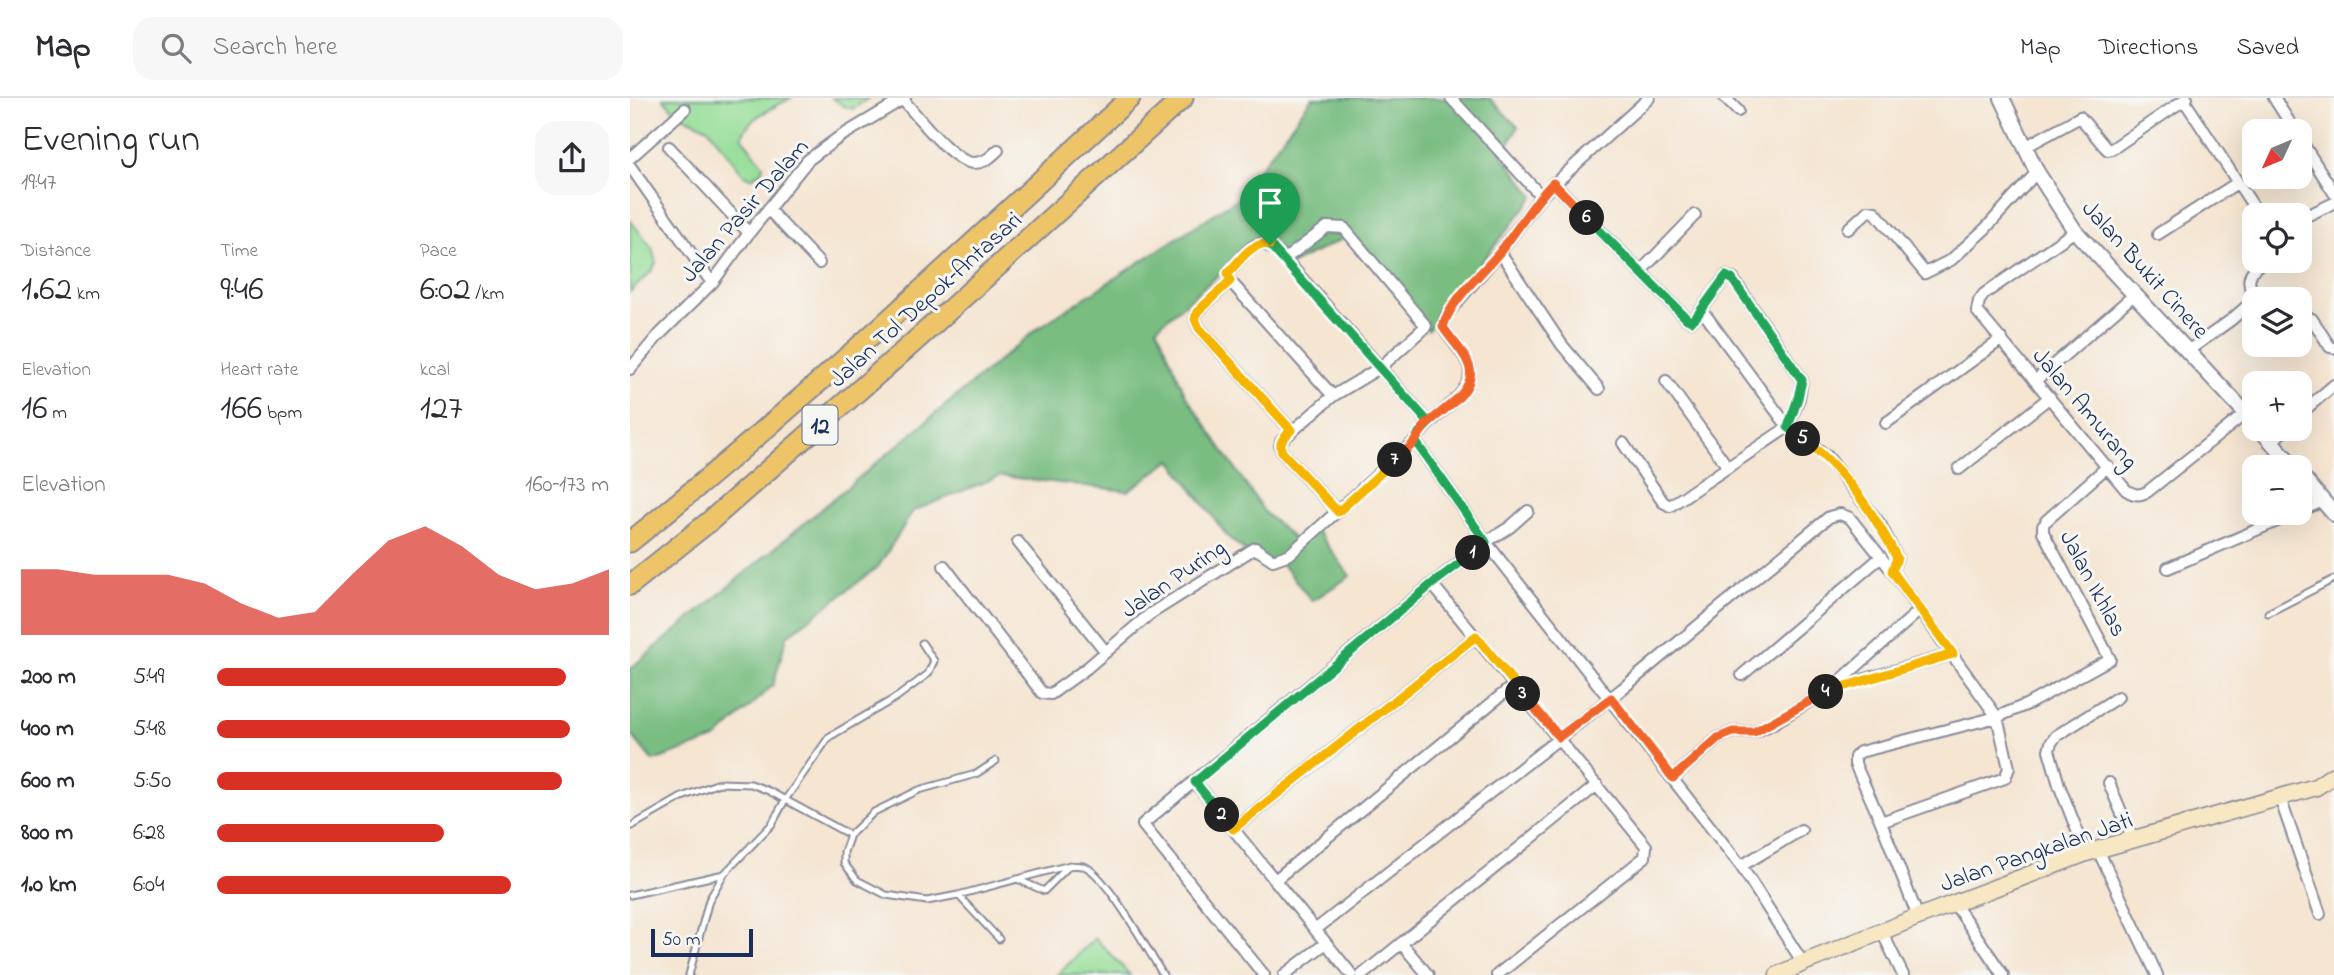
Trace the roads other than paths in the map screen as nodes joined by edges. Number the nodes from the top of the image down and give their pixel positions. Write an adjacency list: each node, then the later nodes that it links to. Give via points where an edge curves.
1 (1130, 98): 75 (highway, Jalan Tol Depok–Antasari / 12, via 893,317)
2 (1451, 98): 23 (street)
3 (1649, 98): 20 (street)
4 (1726, 98): 11 (street)
5 (2002, 98): 14 (street, Jalan Bukit Cinere)
6 (2274, 98): 12 (street)
7 (904, 99): 15 (street, via 961,160 983,161); 26 (street, Jalan Pasir Dalam, via 808,160)
8 (2186, 99): 14 (street, via 2112,149 2104,146 2080,117); 21 (street)
9 (1181, 101): 84 (highway, Jalan Tol Depok–Antasari / 12, via 914,342)
10 (685, 108): 16 (street)
11 (1738, 111)
12 (2287, 119)
13 (669, 147): 31 (street)
14 (2025, 147): 19 (street, Jalan Bukit Cinere)
15 (998, 150)
16 (630, 158)
17 (2312, 158): 22 (street)
18 (630, 166): 38 (street)
19 (2037, 172): 29 (street, via 1986,229 1951,260 1926,273 1875,212 1868,211); 30 (street, Jalan Bukit Cinere)
20 (1553, 183): 23 (street); 36 (street)
21 (2237, 183): 25 (street); 32 (street)
22 (2334, 193)
23 (1541, 195): 33 (street)
24 (2334, 202): 27 (street)
25 (2251, 203)
26 (768, 209): 31 (street, Jalan Pasir Dalam); 35 (street)
27 (2312, 213)
28 (1695, 215): 36 (street)
29 (1848, 229)
30 (2075, 231): 39 (street, Jalan Bukit Cinere); 43 (street, Jalan Amurang, via 1979,301 1978,311)
31 (748, 233): 38 (street, Jalan Pasir Dalam)
32 (2158, 234)
33 (1500, 252): 51 (street, via 1562,345); 56 (street, Jalan Puring, via 1447,314 1443,327 1471,373 1460,396)
34 (1286, 259): 37 (street, via 1262,243 1251,248 1228,273); 46 (street); 46 (street, via 1327,227 1344,228 1426,326)
35 (819, 263)
36 (1640, 272): 59 (street, via 1691,321 1720,282 1726,276 1732,279 1802,380)
37 (1230, 281): 52 (street); 60 (street, via 1195,319)
38 (712, 283): 47 (street, Jalan Pasir Dalam)
39 (2135, 294): 45 (street, Jalan Bukit Cinere); 48 (street)
40 (2242, 310): 45 (street)
41 (1707, 317): 59 (street)
42 (2312, 320): 44 (street)
43 (2002, 339): 48 (street, Jalan Amurang); 57 (street)
44 (2334, 348)
45 (2189, 350): 55 (street, Jalan Bukit Cinere)
46 (1381, 367): 52 (street); 56 (street)
47 (630, 369)
48 (2036, 380): 53 (street, Jalan Amurang)
49 (1666, 381): 65 (street)
50 (2334, 385): 54 (street)
51 (1599, 389)
52 (1333, 396): 60 (street)
53 (2050, 397): 66 (street, Jalan Amurang); 67 (street)
54 (2312, 404)
55 (2242, 409)
56 (1429, 423): 61 (street, Jalan Puring)
57 (1886, 423)
58 (2242, 424): 66 (street, Jalan Amurang, via 2140,495 2126,489)
59 (1788, 427): 65 (street); 81 (street, via 1827,456 1880,524 1897,558)
60 (1291, 430): 72 (street, via 1281,441 1282,452)
61 (1415, 441): 72 (street, Jalan Puring); 77 (street)
62 (2272, 442): 64 (street)
63 (1623, 443): 65 (street, via 1670,506)
64 (2283, 455)
65 (1727, 466)
66 (2108, 466): 96 (street, Jalan Ikhlas, via 2044,523 2043,532 2110,659)
67 (1959, 469)
68 (2312, 489): 69 (street)
69 (2323, 502): 70 (street); 73 (street)
70 (2312, 506)
71 (1528, 511): 77 (street)
72 (1338, 512): 89 (street, Jalan Puring, via 1290,554 1273,560 1255,548 1188,588)
73 (2334, 514)
74 (2268, 525): 80 (street)
75 (630, 542)
76 (1018, 542): 89 (street)
77 (1486, 542): 83 (street); 95 (street)
78 (1881, 557): 81 (street); 91 (street); 95 (street, via 1850,519 1840,514 1829,517)
79 (943, 566): 89 (street, Jalan Puring, via 1042,693 1051,694)
80 (2168, 568)
81 (1892, 571): 85 (street)
82 (2334, 579): 86 (lane)
83 (1432, 584): 87 (street); 101 (street)
84 (630, 585)
85 (1920, 610): 90 (street); 93 (street)
86 (2268, 614)
87 (1476, 636): 92 (street); 110 (street)
88 (922, 643): 107 (lane, via 934,661 928,674 829,737)
89 (1106, 652)
90 (1953, 654): 93 (street); 96 (street)
91 (1742, 675)
92 (1515, 684): 97 (street); 119 (street)
93 (1832, 688): 100 (street, via 1754,732 1718,738)
94 (2118, 697): 114 (street, via 2050,743 2059,785)
95 (1611, 698): 97 (street); 100 (street)
96 (1997, 717): 108 (street, via 2009,768 2005,778); 108 (street, via 1860,752 1855,764)
97 (1559, 737): 103 (street); 125 (street)
98 (996, 761): 112 (lane, via 976,774 919,789 874,813)
99 (2334, 775): 104 (main road, Jalan Pangkalan Jati)
100 (1673, 778): 116 (street)
101 (1195, 782): 110 (street); 133 (street, via 1143,825)
102 (2109, 783): 113 (street)
103 (1597, 785): 129 (street); 138 (street, via 1646,846 1645,857)
104 (2316, 787): 105 (main road, Jalan Pangkalan Jati); 106 (main road, Jalan Pangkalan Jati)
105 (2334, 787)
106 (2280, 798): 113 (main road, Jalan Pangkalan Jati); 123 (street)
107 (785, 800): 109 (lane, via 751,784 719,783 682,797); 112 (lane); 117 (lane, via 772,824)
108 (1881, 822): 124 (street)
109 (630, 827)
110 (1233, 829): 119 (street)
111 (1801, 830): 116 (street)
112 (850, 835): 121 (lane, via 844,863 857,880 886,895 927,901)
113 (2133, 840): 114 (main road, Jalan Pangkalan Jati)
114 (2092, 852): 122 (main road, Jalan Pangkalan Jati); 141 (street)
115 (1070, 865): 118 (lane); 118 (lane, via 1044,891); 132 (lane, via 1086,866 1099,879)
116 (1741, 866): 130 (street)
117 (724, 874): 120 (lane); 131 (lane, via 709,900)
118 (1017, 879): 121 (lane)
119 (1275, 880): 125 (street)
120 (630, 895)
121 (958, 895): 127 (lane)
122 (1954, 903): 124 (main road, Jalan Pangkalan Jati); 140 (street)
123 (2320, 914)
124 (1919, 917): 126 (main road, Jalan Pangkalan Jati)
125 (1315, 930): 128 (street)
126 (1882, 932): 130 (main road, Jalan Pangkalan Jati); 139 (street)
127 (999, 939)
128 (1326, 943): 134 (street); 135 (street)
129 (1401, 943): 136 (street); 137 (street)
130 (1792, 970)
131 (689, 975)
132 (1163, 975)
133 (1265, 975)
134 (1284, 975)
135 (1352, 975)
136 (1362, 975)
137 (1428, 975)
138 (1497, 975)
139 (1903, 975)
140 (2003, 975)
141 (2157, 975)

